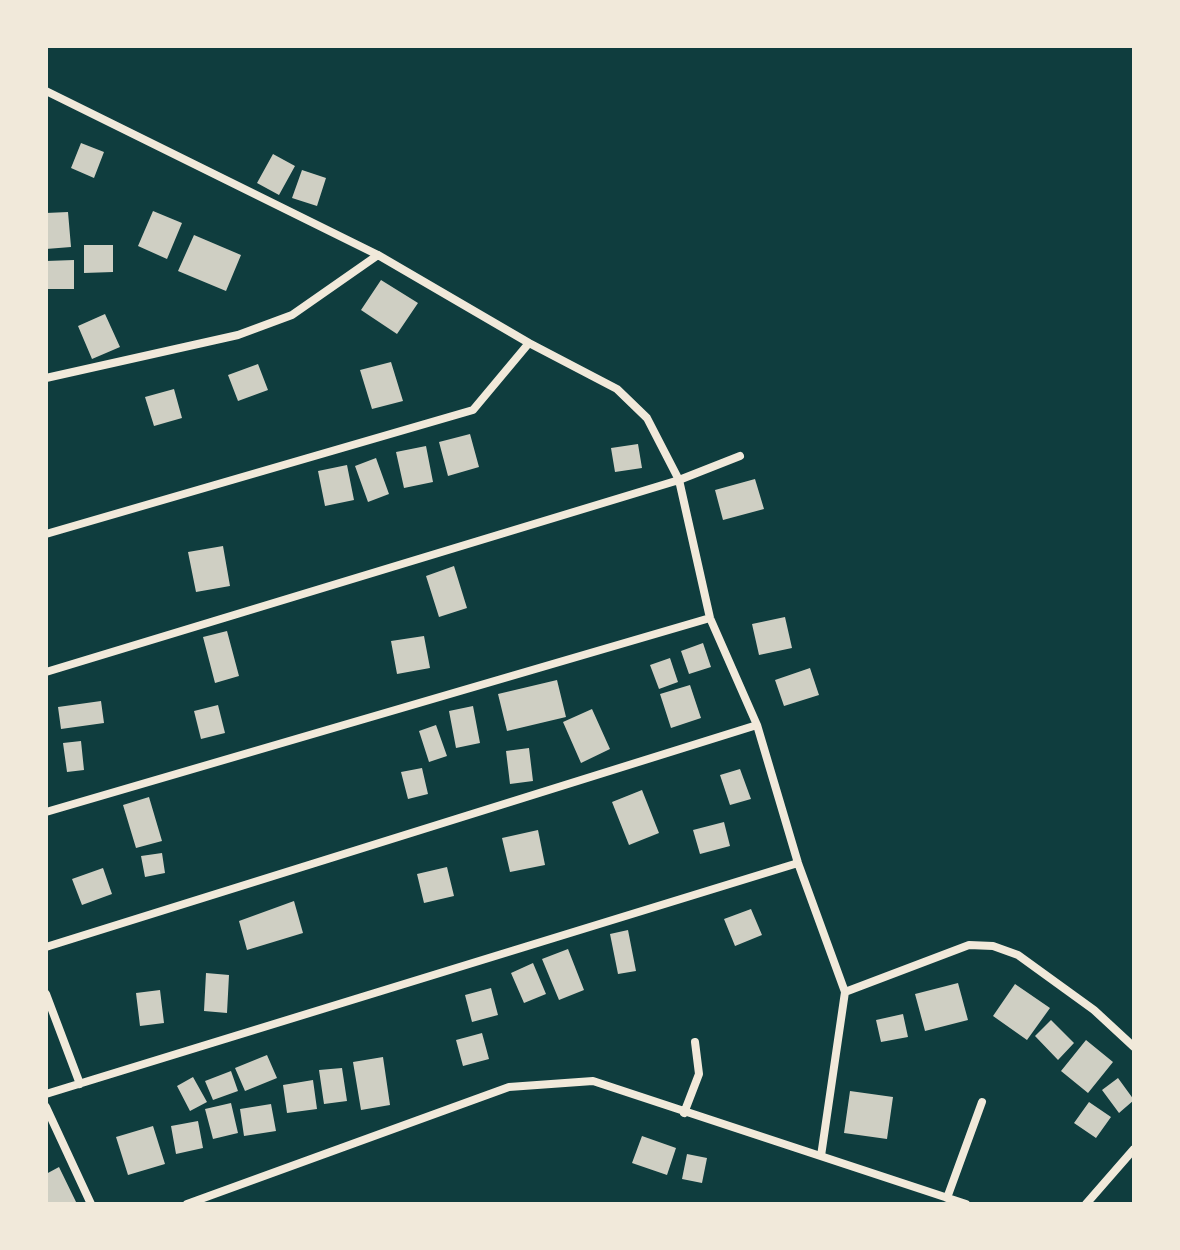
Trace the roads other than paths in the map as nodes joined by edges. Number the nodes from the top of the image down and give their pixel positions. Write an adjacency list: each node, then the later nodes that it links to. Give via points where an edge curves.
1 (46, 91): 2 (street)
2 (378, 255): 3 (street); 4 (street, via 292,315 238,335)
3 (529, 343): 6 (street, via 617,389 647,418); 7 (street, via 473,410)
4 (46, 378)
5 (740, 456): 6 (street)
6 (679, 480): 8 (street); 9 (street)
7 (46, 534)
8 (710, 618): 10 (street); 11 (street)
9 (46, 672)
10 (757, 725): 12 (street); 13 (street)
11 (46, 812)
12 (798, 863): 14 (street); 18 (street)
13 (46, 947)
14 (845, 992): 17 (street, via 969,945 993,946 1044,973); 24 (street)
15 (46, 994): 18 (street)
16 (695, 1042): 22 (street, via 699,1074)
17 (1134, 1047)
18 (80, 1084): 19 (street)
19 (46, 1094)
20 (982, 1102): 25 (street)
21 (46, 1107): 26 (street)
22 (684, 1113): 24 (street); 27 (street, via 593,1081 509,1087)
23 (1134, 1149): 29 (street)
24 (821, 1156): 25 (street)
25 (947, 1198): 28 (street)
26 (91, 1204)
27 (187, 1204)
28 (966, 1204)
29 (1086, 1204)

